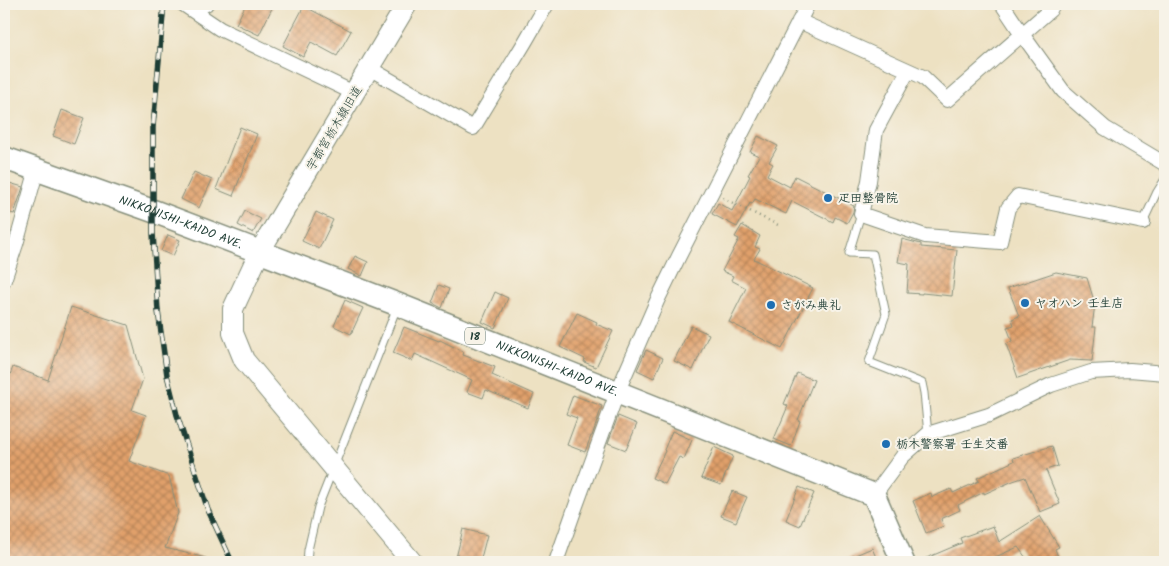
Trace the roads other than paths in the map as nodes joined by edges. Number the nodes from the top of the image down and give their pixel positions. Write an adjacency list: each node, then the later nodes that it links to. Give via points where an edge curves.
1 (206, 4): 7 (street)
2 (407, 4): 10 (street, 宇都宮栃木線旧道)
3 (546, 4): 10 (street, via 472,128)
4 (808, 4): 8 (street)
5 (1002, 4): 9 (street)
6 (1053, 4): 9 (street)
7 (187, 7): 12 (street, via 220,29)
8 (799, 21): 11 (street); 23 (street, via 657,301)
9 (1022, 34): 11 (street, via 947,100 923,77); 14 (street, via 1063,91 1105,128)
10 (369, 68): 12 (street, 宇都宮栃木線旧道)
11 (908, 71): 17 (street, via 876,130)
12 (354, 93): 19 (street, 宇都宮栃木線旧道)
13 (4, 158): 15 (main road, NIKKONISHI-KAIDO AVE. / 18)
14 (1165, 164)
15 (37, 169): 19 (main road, NIKKONISHI-KAIDO AVE. / 18); 20 (street)
16 (1165, 179): 18 (lane)
17 (861, 214): 18 (street, via 924,236 1000,242 1008,208 1018,196); 24 (lane, via 849,253 873,254 886,314 869,362 922,383)
18 (1143, 222)
19 (260, 251): 21 (main road, NIKKONISHI-KAIDO AVE. / 18); 25 (street, 宇都宮栃木線旧道, via 233,309 233,333 244,360)
20 (4, 280)
21 (398, 305): 23 (main road, NIKKONISHI-KAIDO AVE. / 18); 25 (lane)
22 (1165, 373): 24 (street, via 1130,370 1091,372 1051,385 989,415)
23 (617, 393): 26 (main road, NIKKONISHI-KAIDO AVE. / 18); 29 (street)
24 (928, 434): 26 (street, via 902,457)
25 (333, 468): 27 (lane, via 318,507); 28 (street, 宇都宮栃木線旧道)
26 (874, 495): 30 (main road)
27 (307, 562)
28 (412, 562)
29 (556, 562)
30 (903, 562)

